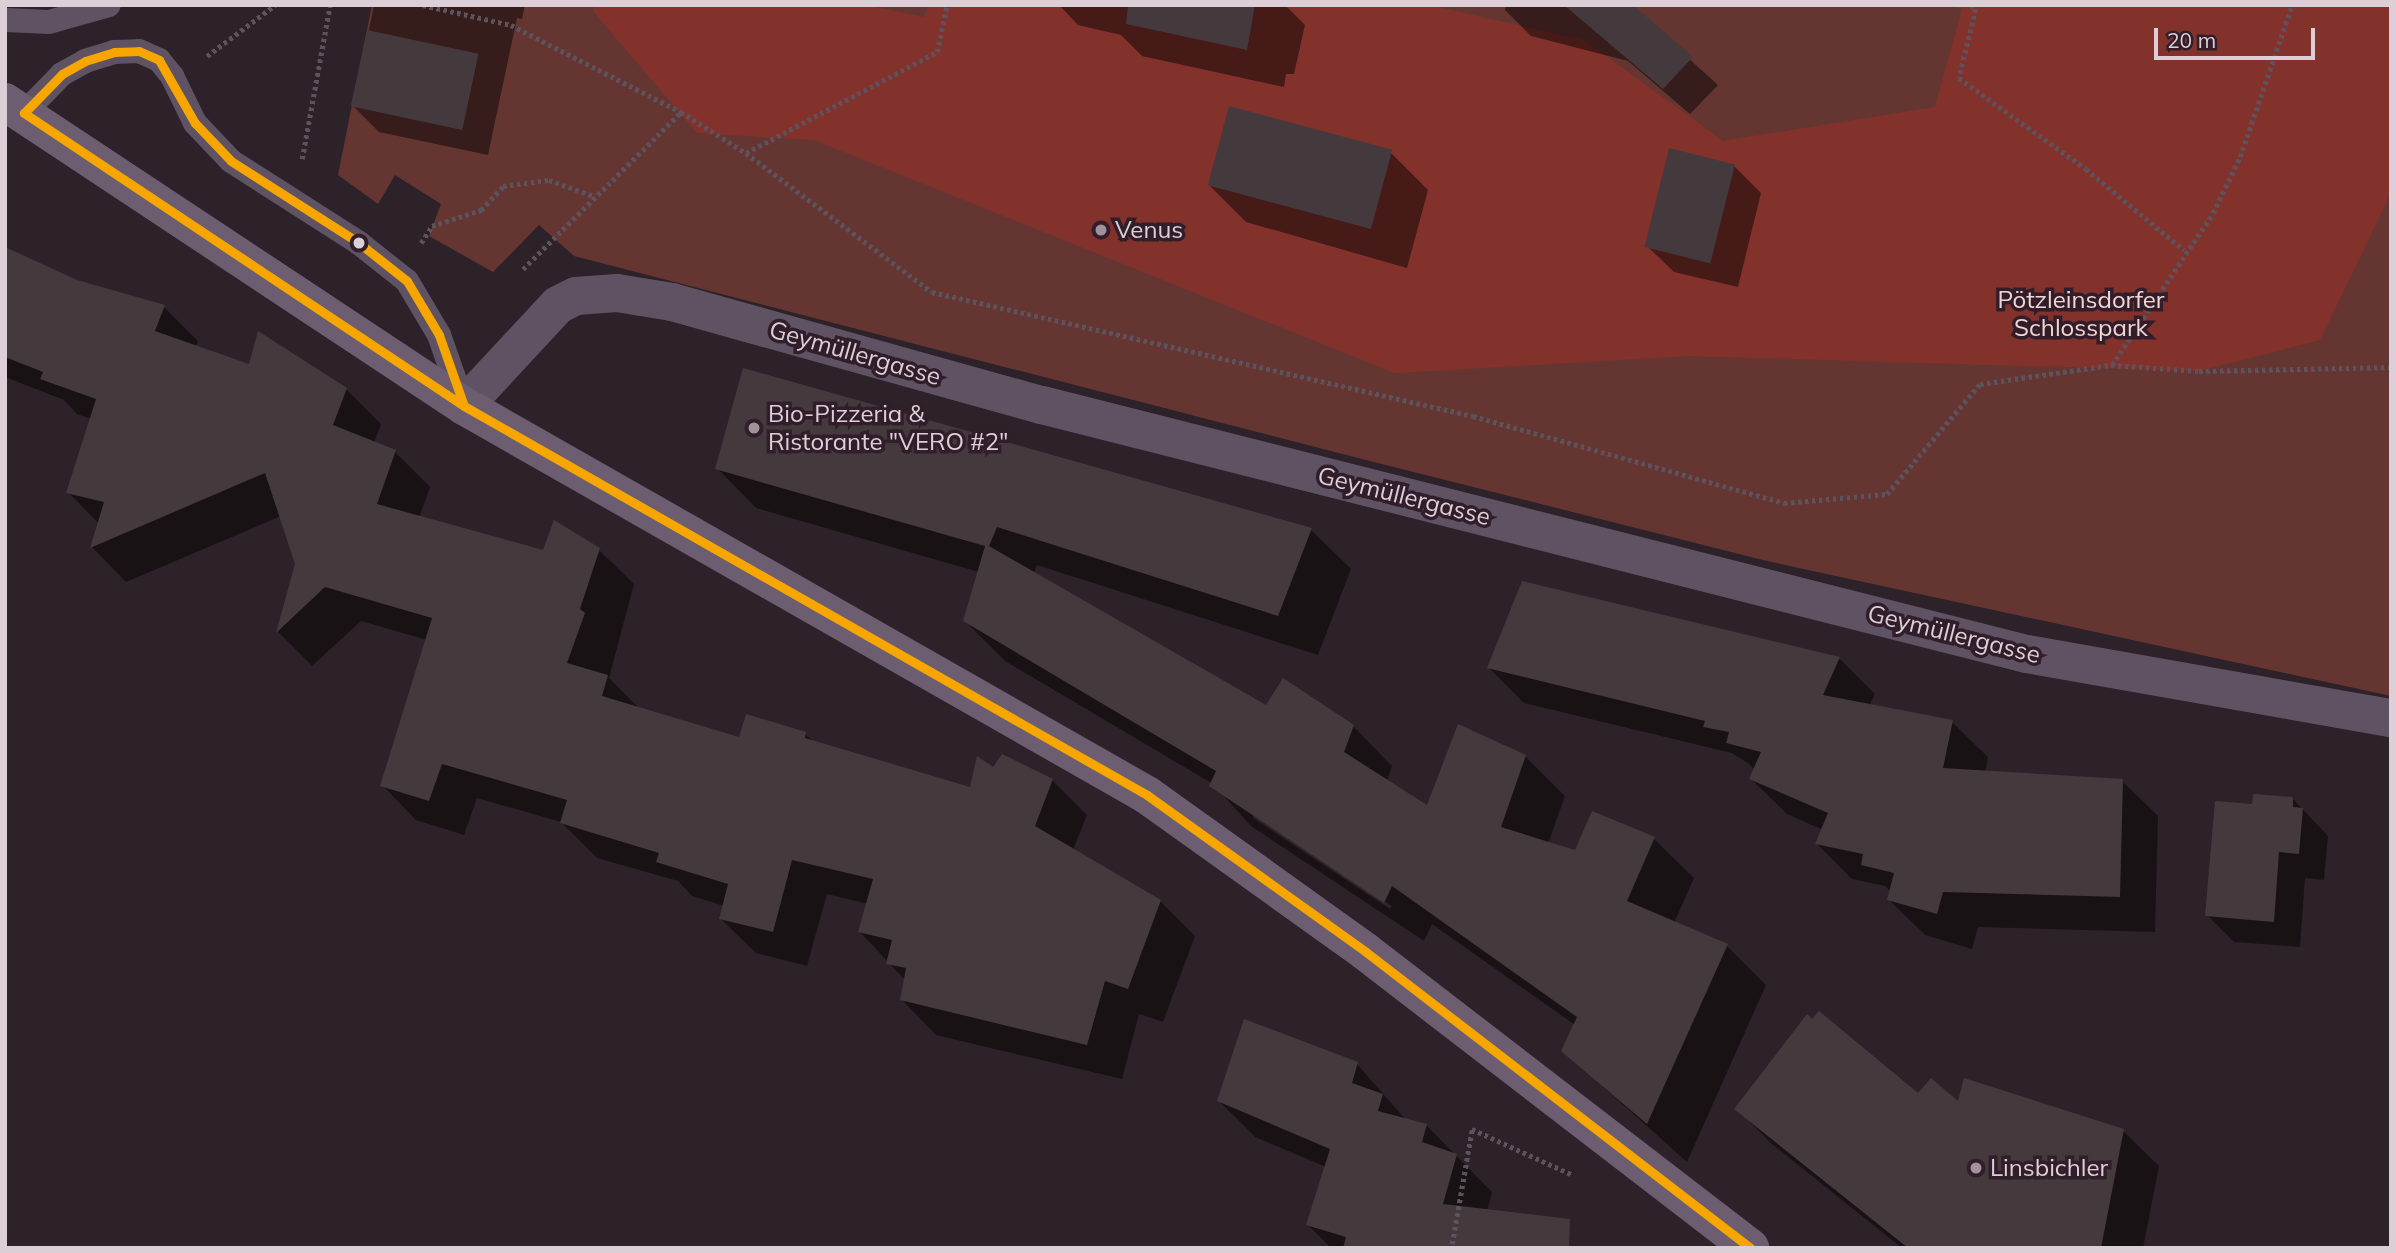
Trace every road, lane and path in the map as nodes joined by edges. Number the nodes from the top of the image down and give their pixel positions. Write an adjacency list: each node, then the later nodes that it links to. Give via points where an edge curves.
1 (109, 5): 8 (lane, via 49,22)
2 (275, 5): 9 (path)
3 (330, 5): 13 (path)
4 (423, 5): 11 (path, via 511,25)
5 (947, 5): 12 (path, via 937,52)
6 (1971, 5): 16 (path, via 1976,9 1959,78 2086,169)
7 (2292, 5): 16 (path, via 2240,157 2213,213)
8 (5, 20)
9 (204, 58)
10 (15, 107): 20 (street); 20 (lane, via 85,61 114,52 139,51 159,60 195,123 231,161 359,243 407,281 439,335)
11 (681, 112): 12 (path); 14 (path)
12 (746, 153): 18 (path, via 932,292 1473,416 1784,503 1887,494 1980,384)
13 (301, 161)
14 (594, 196): 15 (path, via 549,180 503,186 481,210 432,226); 17 (path)
15 (416, 250)
16 (2184, 250): 18 (path)
17 (519, 272)
18 (2111, 365): 19 (path, via 2199,371)
19 (2391, 367)
20 (464, 406): 21 (street, Geymüllergasse, via 558,305 576,296 617,293 672,302 1042,405 2027,654); 24 (street, via 1147,795 1366,952)
21 (2391, 718)
22 (1578, 1178): 23 (path, via 1472,1129)
23 (1452, 1244)
24 (1750, 1248)

